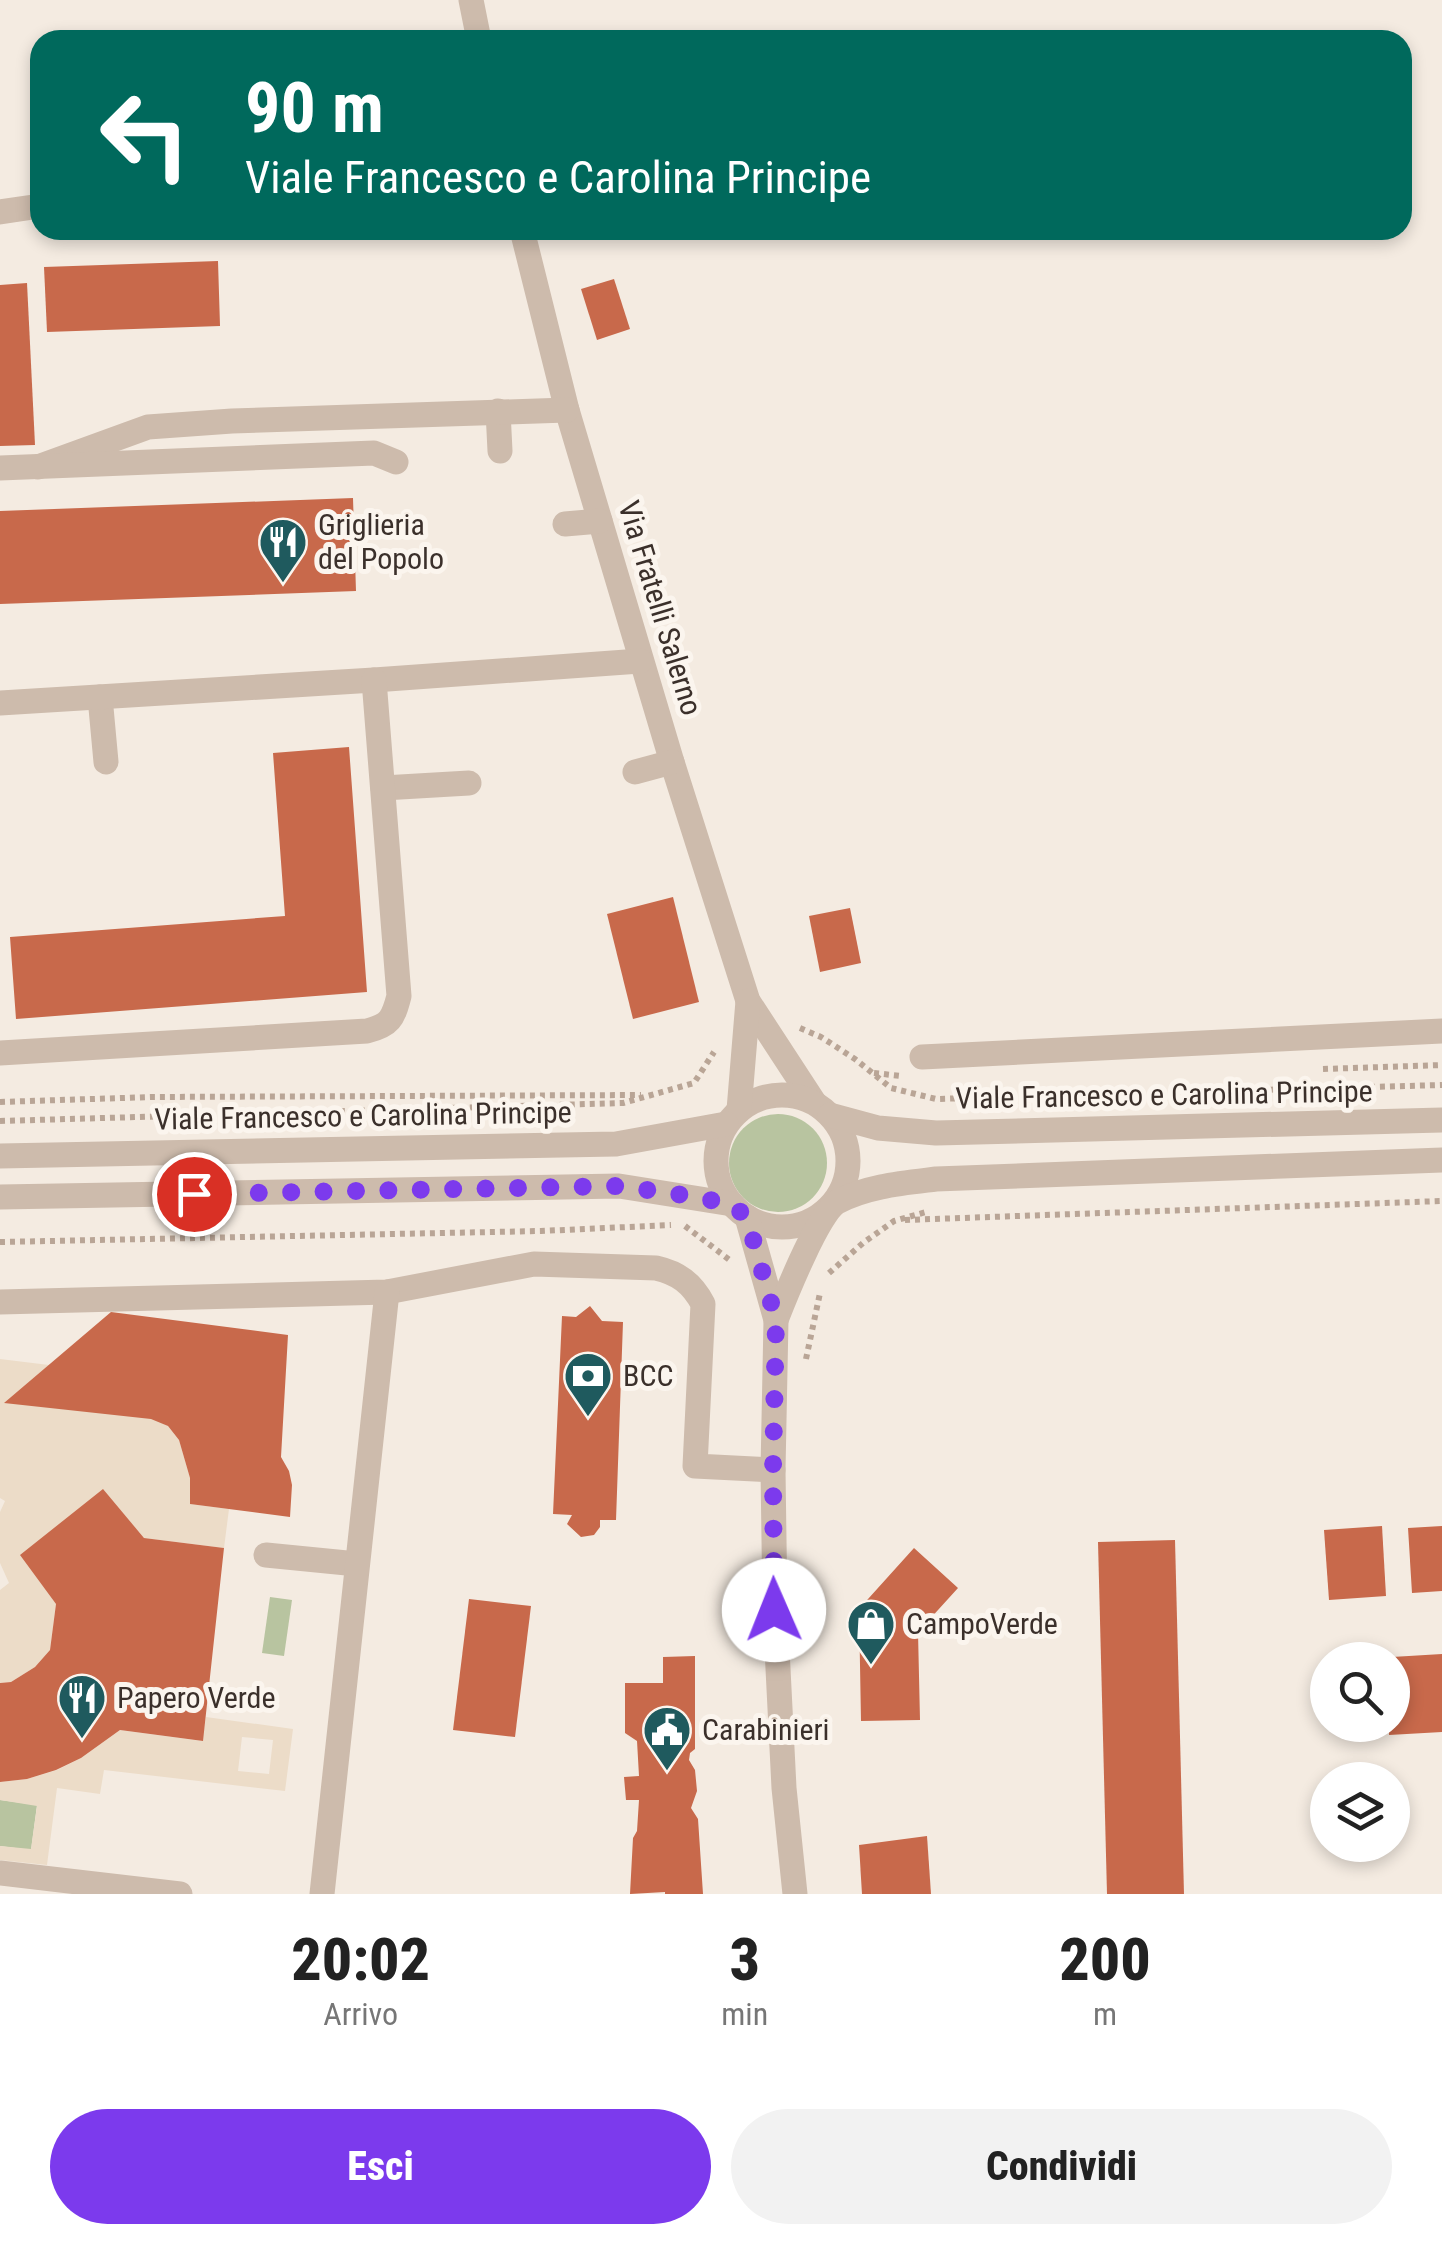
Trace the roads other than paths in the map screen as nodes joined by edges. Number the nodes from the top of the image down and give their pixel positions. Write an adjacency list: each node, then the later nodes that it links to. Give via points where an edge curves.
1 (470, 0): 2 (street)
2 (477, 30)
3 (30, 208): 4 (street)
4 (0, 212)
5 (524, 240): 6 (street, Via Fratelli Salerno)
6 (567, 410): 7 (street); 12 (street, Via Fratelli Salerno)
7 (498, 411): 8 (street); 10 (street, via 148,427)
8 (500, 451)
9 (396, 462): 10 (street, via 374,454)
10 (38, 466): 11 (street)
11 (0, 468)
12 (600, 521): 13 (street); 14 (street, Via Fratelli Salerno)
13 (566, 524)
14 (640, 661): 15 (street); 19 (street, Via Fratelli Salerno)
15 (374, 680): 16 (street); 22 (street)
16 (100, 696): 17 (street); 18 (street)
17 (0, 703)
18 (106, 762)
19 (672, 762): 20 (street); 23 (street, Via Fratelli Salerno)
20 (636, 772)
21 (469, 783): 22 (street)
22 (383, 788): 25 (street, via 399,996 382,1027)
23 (748, 1002): 27 (street, Via Fratelli Salerno); 28 (street, Via Fratelli Salerno)
24 (1442, 1031): 26 (street)
25 (0, 1054)
26 (922, 1056)
27 (822, 1108): 28 (street, Viale Francesco e Carolina Principe, via 774,1094); 29 (street, Viale Francesco e Carolina Principe, via 878,1128 936,1133); 33 (street, via 844,1132 848,1150 844,1188)
28 (733, 1117): 30 (street, Viale Francesco e Carolina Principe, via 616,1144); 34 (street, via 718,1141 716,1163 720,1185)
29 (1442, 1120)
30 (0, 1156)
31 (1442, 1160): 33 (street, via 936,1179 882,1186)
32 (0, 1197): 34 (street, via 619,1186)
33 (833, 1204): 34 (street, via 820,1216 785,1227); 37 (street)
34 (740, 1211): 37 (street)
35 (387, 1292): 36 (street); 38 (street, via 534,1264 670,1271 703,1304 695,1466); 40 (street)
36 (0, 1302)
37 (776, 1320): 38 (street)
38 (773, 1470): 42 (street)
39 (266, 1555): 40 (street)
40 (357, 1564): 45 (street)
41 (735, 1607): 42 (street)
42 (774, 1610): 46 (street)
43 (0, 1873): 44 (street)
44 (180, 1894)
45 (322, 1894)
46 (795, 1894)

